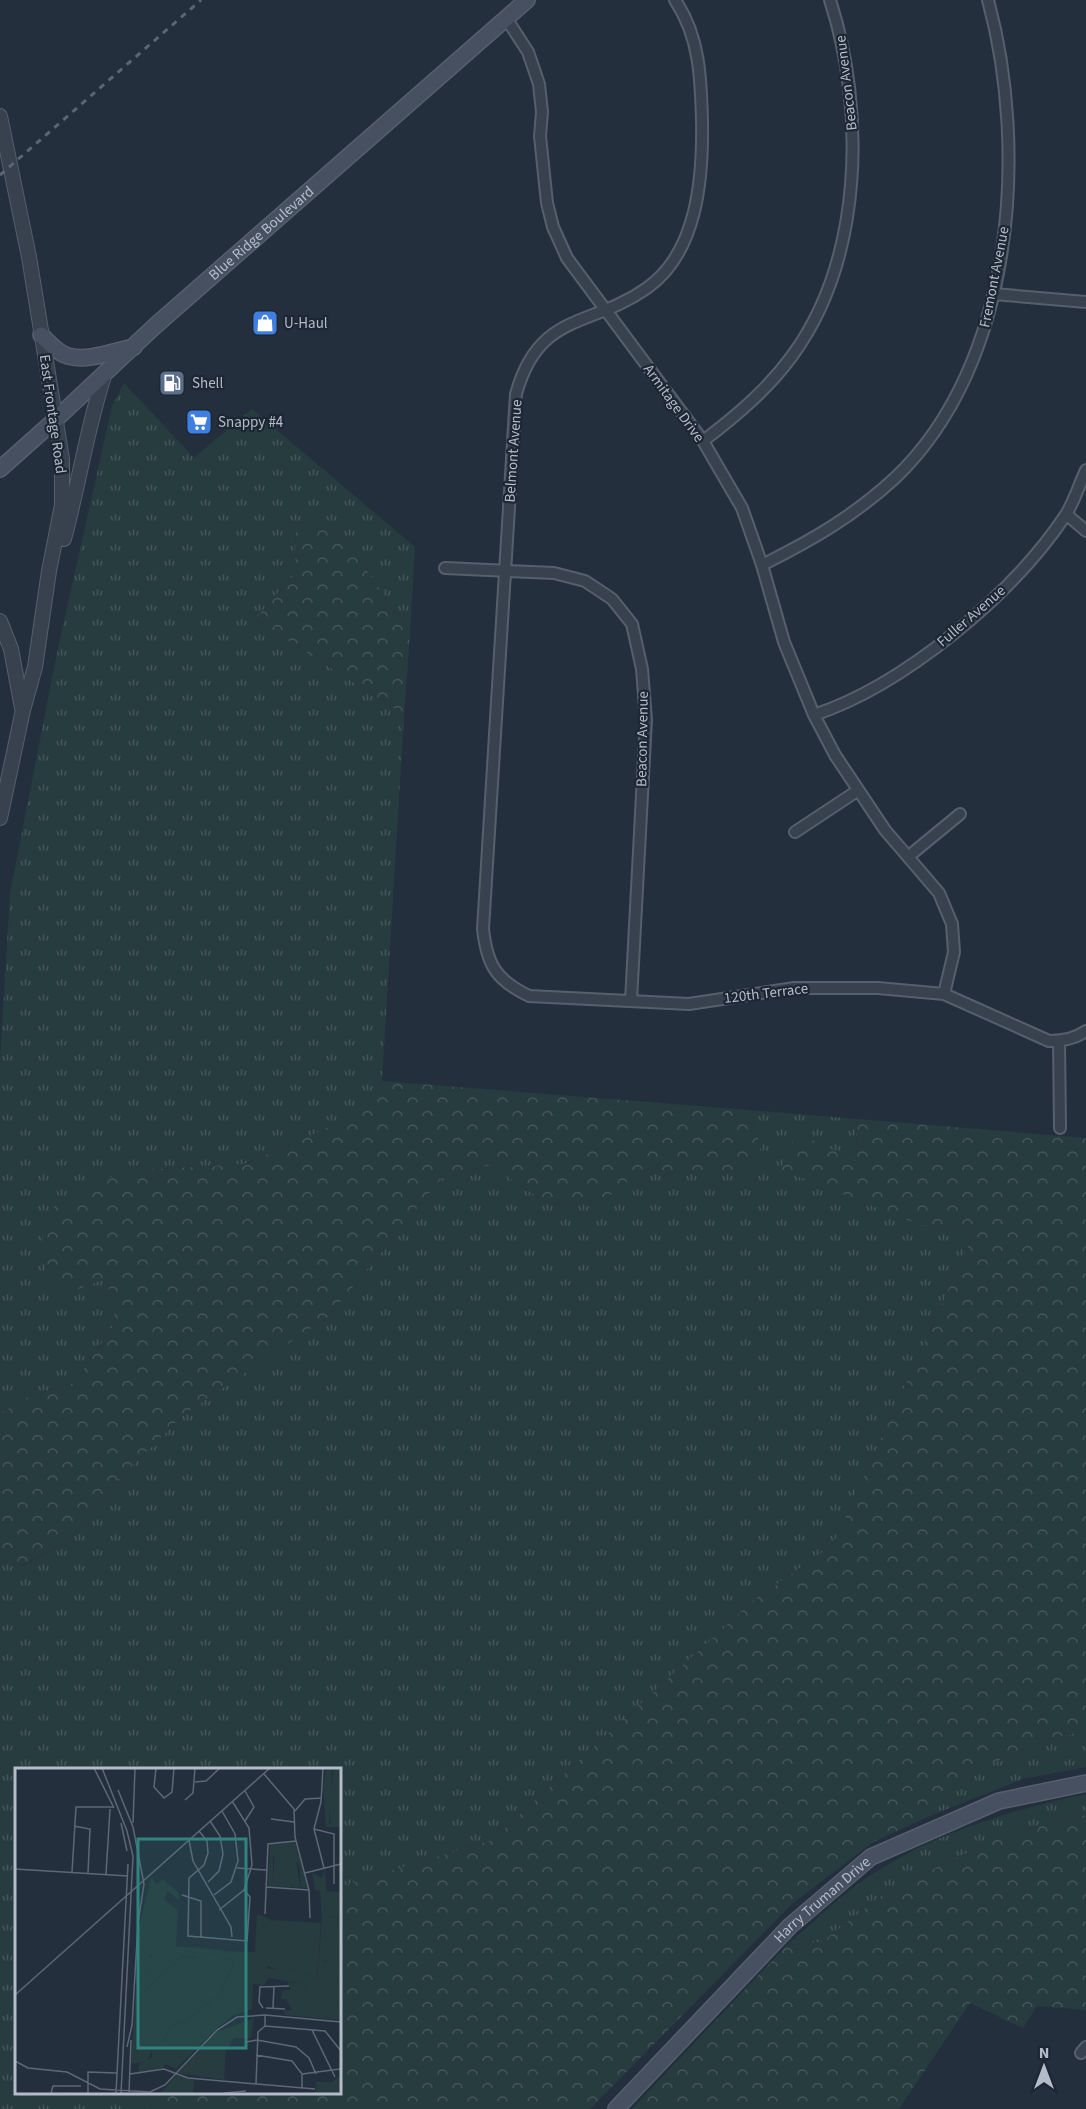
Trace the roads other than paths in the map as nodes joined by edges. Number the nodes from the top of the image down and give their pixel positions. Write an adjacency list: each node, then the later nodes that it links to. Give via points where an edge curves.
1 (527, 0): 5 (main road, Blue Ridge Boulevard)
2 (675, 0): 9 (street, Belmont Avenue, via 697,51 700,74 702,144 695,206 686,238 666,271 634,297)
3 (830, 0): 14 (street, Beacon Avenue, via 846,60 852,109 853,159 839,257 820,306 793,356 737,416)
4 (988, 0): 7 (street, Fremont Avenue, via 1004,88 1008,156 1005,225)
5 (507, 18): 9 (street, Armitage Drive, via 528,52 539,84 540,136 553,227 567,258); 11 (main road, Blue Ridge Boulevard)
6 (0, 116): 10 (street, East Frontage Road)
7 (994, 294): 8 (street); 19 (street, Fremont Avenue, via 963,384 933,433 896,477 858,510 816,538)
8 (1086, 302)
9 (605, 309): 14 (street, Armitage Drive); 22 (street, Belmont Avenue, via 550,336 532,356 520,379)
10 (41, 335): 11 (main road, via 68,356 84,357); 13 (street, East Frontage Road)
11 (134, 347): 12 (main road, Blue Ridge Boulevard)
12 (105, 373): 13 (main road, Blue Ridge Boulevard); 21 (street, via 76,496 62,545)
13 (55, 420): 15 (main road, Blue Ridge Boulevard); 21 (street, East Frontage Road, via 62,459 62,505)
14 (703, 441): 19 (street, Armitage Drive, via 742,507)
15 (3, 466)
16 (1086, 470): 17 (street, Fuller Avenue)
17 (1066, 514): 18 (street); 25 (street, Fuller Avenue, via 1012,581 952,635 878,686)
18 (1086, 531)
19 (762, 565): 25 (street, Armitage Drive, via 784,642)
20 (445, 568): 22 (street, Beacon Avenue)
21 (49, 571): 24 (street, East Frontage Road, via 35,667)
22 (505, 571): 31 (street, Belmont Avenue); 33 (street, Beacon Avenue, via 554,573 585,581 612,599 632,624 642,669 646,720)
23 (0, 621): 24 (street, via 11,649)
24 (23, 710): 28 (street, East Frontage Road)
25 (814, 715): 26 (street, Armitage Drive)
26 (857, 791): 29 (street); 30 (street, Armitage Drive)
27 (960, 814): 30 (street)
28 (0, 818)
29 (795, 832)
30 (909, 856): 32 (street, Armitage Drive, via 939,893 952,924 954,952)
31 (484, 921): 33 (street, 120th Terrace, via 486,952 494,969 513,988 529,996)
32 (944, 994): 33 (street, 120th Terrace, via 817,987 689,1004); 35 (street, 120th Terrace, via 1048,1041)
33 (631, 1001)
34 (1086, 1031): 35 (street)
35 (1059, 1041): 36 (street)
36 (1060, 1128)
37 (1086, 1783): 38 (main road, Harry Truman Drive, via 999,1802 871,1857 790,1926)
38 (616, 2109)

